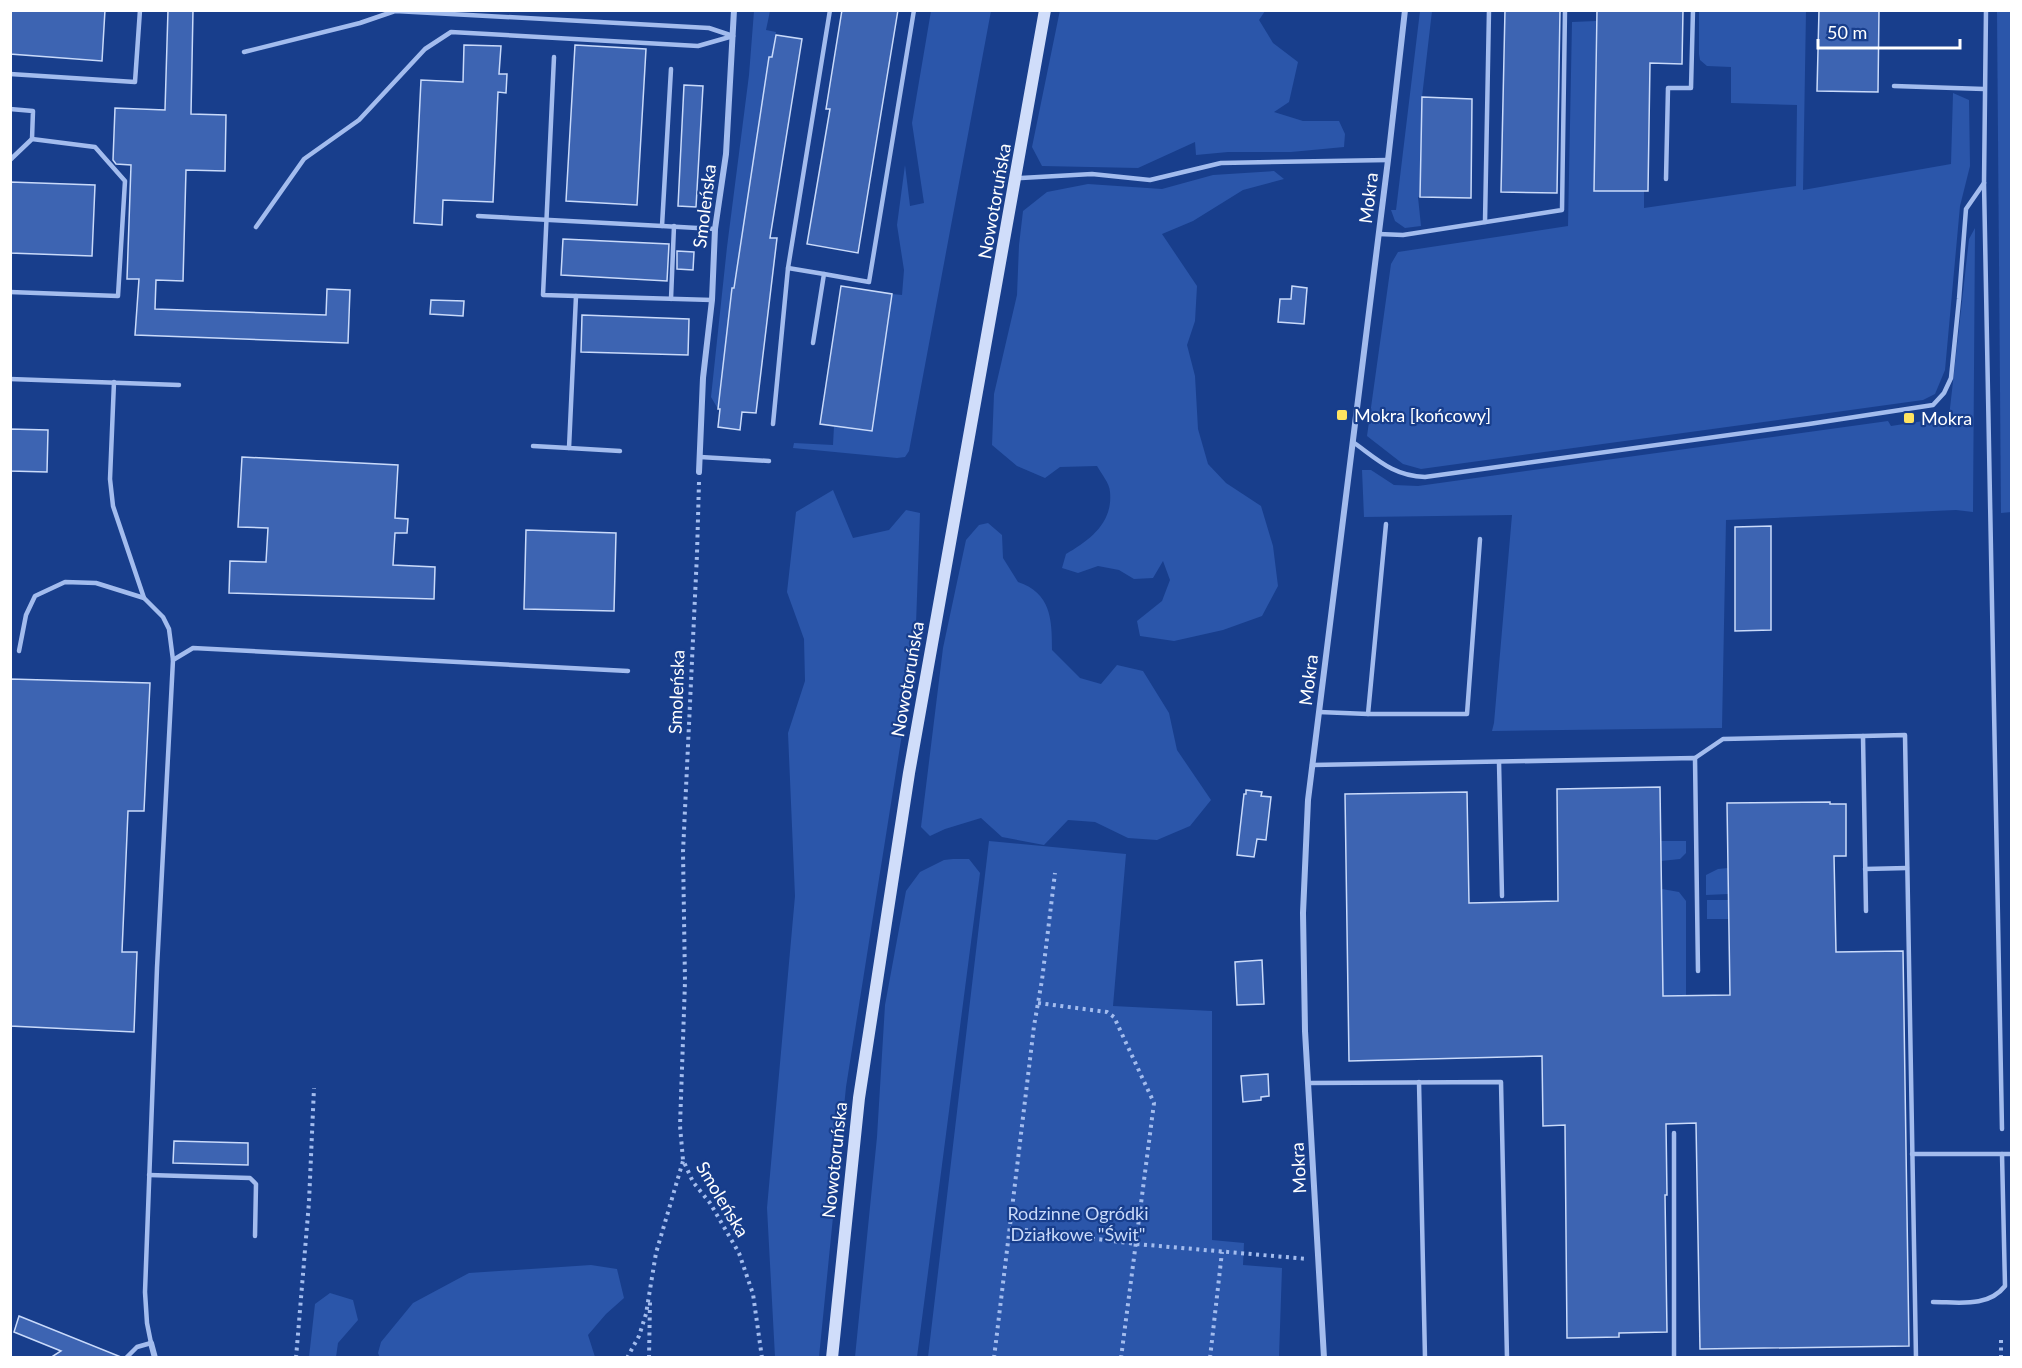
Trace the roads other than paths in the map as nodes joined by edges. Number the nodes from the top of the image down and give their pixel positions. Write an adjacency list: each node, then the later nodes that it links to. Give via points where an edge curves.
1 (140, 10): 15 (lane, via 135,82)
2 (734, 10): 11 (street, Smoleńska)
3 (830, 10): 33 (lane)
4 (914, 10): 34 (lane, via 869,282)
5 (1045, 10): 22 (main road, Nowotoruńska)
6 (1405, 10): 21 (street, Mokra)
7 (1489, 10): 27 (lane)
8 (1565, 10): 27 (lane, via 1562,210)
9 (1693, 10): 23 (lane, via 1691,88 1668,88)
10 (1986, 10): 17 (lane)
11 (733, 36): 12 (lane, via 709,28 395,11); 30 (lane, via 698,46 451,32 424,49 359,120 304,159); 31 (street, Smoleńska, via 726,154)
12 (244, 52)
13 (554, 57): 26 (lane)
14 (671, 69): 28 (lane)
15 (10, 74)
16 (1894, 86): 17 (lane)
17 (1984, 89): 24 (lane)
18 (10, 109): 19 (lane, via 33,111)
19 (32, 139): 20 (lane); 35 (lane, via 95,147 125,181 118,297)
20 (10, 160)
21 (1389, 160): 22 (lane, via 1221,163 1150,180 1092,174); 32 (street, Mokra)
22 (1016, 177): 81 (main road, Nowotoruńska, via 909,773 859,1098)
23 (1666, 179)
24 (1984, 183): 44 (lane, via 1966,209 1951,378 1933,405 1425,477 1395,472); 70 (lane)
25 (478, 216): 26 (lane)
26 (546, 219): 28 (lane); 36 (lane, via 543,295)
27 (1485, 222): 32 (lane, via 1403,236)
28 (662, 226): 29 (lane)
29 (674, 226): 31 (lane); 37 (lane)
30 (256, 227)
31 (715, 228): 38 (street, Smoleńska)
32 (1379, 234): 44 (street, Mokra)
33 (788, 268): 34 (lane); 43 (lane)
34 (824, 274): 39 (lane)
35 (10, 292)
36 (576, 296): 37 (lane); 46 (lane)
37 (671, 299): 38 (lane)
38 (712, 300): 48 (street, Smoleńska)
39 (813, 343)
40 (10, 379): 41 (lane)
41 (114, 382): 42 (lane); 53 (lane, via 110,479 113,506)
42 (179, 385)
43 (773, 424)
44 (1353, 442): 57 (street, Mokra)
45 (533, 446): 46 (lane)
46 (569, 448): 47 (lane)
47 (620, 451)
48 (700, 457): 49 (lane); 50 (street, Smoleńska)
49 (769, 461)
50 (699, 472)
51 (1386, 524): 58 (lane)
52 (1480, 539): 58 (lane, via 1467,714)
53 (144, 598): 54 (lane, via 96,583 65,582 35,596 26,615); 55 (lane, via 169,629)
54 (19, 651)
55 (173, 660): 56 (lane, via 193,648); 75 (lane)
56 (628, 671)
57 (1319, 712): 58 (lane); 62 (street, Mokra)
58 (1368, 714)
59 (1863, 736): 60 (lane, via 1723,739); 63 (lane, via 1905,735); 64 (lane)
60 (1695, 758): 61 (lane); 67 (lane)
61 (1499, 762): 62 (lane); 65 (lane)
62 (1312, 765): 69 (street, Mokra, via 1303,913)
63 (1907, 868): 64 (lane); 72 (lane)
64 (1865, 869): 66 (lane)
65 (1502, 896)
66 (1866, 911)
67 (1698, 971)
68 (1419, 1082): 69 (lane); 83 (lane); 84 (lane, via 1501,1082)
69 (1308, 1083): 82 (street, Mokra)
70 (2002, 1129)
71 (1674, 1133): 85 (lane)
72 (1912, 1154): 73 (lane); 86 (lane)
73 (2002, 1154): 74 (lane); 77 (lane, via 2005,1286 1989,1300)
74 (2012, 1154)
75 (149, 1176): 76 (lane, via 250,1178 256,1184); 78 (lane, via 145,1308)
76 (255, 1236)
77 (1932, 1302)
78 (151, 1343): 79 (lane, via 137,1347); 80 (street)
79 (126, 1358)
80 (155, 1358)
81 (832, 1358)
82 (1324, 1358)
83 (1425, 1358)
84 (1507, 1358)
85 (1674, 1358)
86 (1916, 1358)

